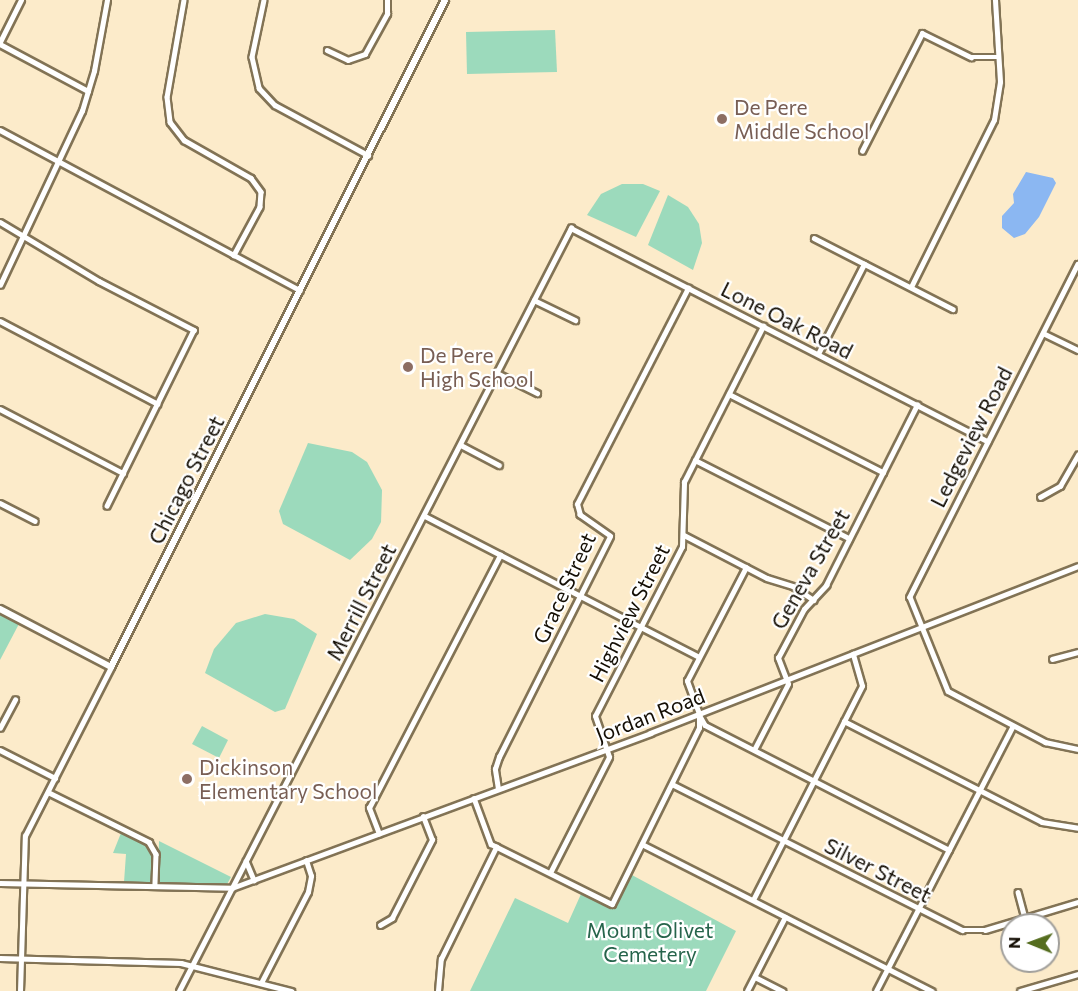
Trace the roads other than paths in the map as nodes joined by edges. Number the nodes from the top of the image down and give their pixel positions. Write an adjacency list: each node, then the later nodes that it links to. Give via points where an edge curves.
1 (21, 0): 8 (street)
2 (107, 0): 11 (street)
3 (184, 0): 20 (street, via 167,97 170,122 183,140 251,178 261,192 260,207)
4 (264, 0): 14 (street, via 252,57 259,88 276,105)
5 (387, 0): 9 (street, via 387,14 365,54 348,60)
6 (445, 0): 14 (street, Chicago Street)
7 (995, 0): 10 (street)
8 (0, 43): 11 (street)
9 (327, 50)
10 (998, 57): 13 (street, via 970,57 922,33); 25 (street, via 999,95 989,133)
11 (88, 91): 15 (street)
12 (0, 130): 15 (street)
13 (862, 151)
14 (368, 155): 26 (street, Chicago Street)
15 (58, 161): 18 (street); 20 (street)
16 (0, 222): 18 (street)
17 (571, 228): 24 (street, Lone Oak Road); 27 (street, Merrill Street)
18 (22, 234): 23 (street); 38 (street, via 93,278 194,330)
19 (814, 238): 21 (street)
20 (234, 255): 26 (street)
21 (864, 264): 25 (street); 34 (street)
22 (1078, 264): 32 (street, Ledgeview Road)
23 (0, 285)
24 (688, 288): 31 (street, Lone Oak Road); 58 (street, Grace Street, via 578,504 580,515 610,536)
25 (911, 288): 28 (street)
26 (300, 290): 67 (street, Chicago Street)
27 (534, 300): 29 (street); 35 (street, Merrill Street)
28 (952, 309)
29 (574, 320)
30 (0, 321): 38 (street)
31 (763, 326): 34 (street, Lone Oak Road); 37 (street, Highview Street)
32 (1043, 333): 33 (street); 41 (street, Ledgeview Road)
33 (1078, 350)
34 (818, 354): 39 (street, Lone Oak Road)
35 (498, 373): 36 (street); 42 (street, Merrill Street)
36 (537, 393)
37 (729, 394): 44 (street, Highview Street); 46 (street)
38 (158, 404): 47 (street)
39 (917, 405): 41 (street, Lone Oak Road); 46 (street, Geneva Street)
40 (0, 409): 47 (street)
41 (988, 441): 62 (street, Ledgeview Road, via 911,590)
42 (461, 445): 45 (street); 51 (street, Merrill Street)
43 (1078, 455): 48 (street, via 1060,486)
44 (695, 460): 53 (street, Highview Street, via 682,491); 54 (street)
45 (499, 465)
46 (883, 472): 54 (street, Geneva Street)
47 (123, 473): 50 (street)
48 (1040, 497)
49 (0, 503): 52 (street)
50 (107, 506)
51 (425, 516): 55 (street); 92 (street, Merrill Street)
52 (35, 521)
53 (684, 535): 57 (street); 61 (street, Highview Street, via 682,547)
54 (849, 538): 59 (street, Geneva Street)
55 (500, 555): 58 (street); 87 (street, via 369,808)
56 (1078, 566): 62 (street, Jordan Road)
57 (746, 567): 59 (street, via 793,586); 65 (street)
58 (581, 597): 61 (street); 81 (street, Grace Street, via 499,757 495,769)
59 (814, 600): 68 (street, Geneva Street, via 804,609 778,658)
60 (0, 609): 67 (street)
61 (641, 627): 65 (street); 74 (street, Highview Street, via 595,716)
62 (921, 627): 64 (street, Jordan Road); 72 (street, Ledgeview Road, via 948,691)
63 (1078, 652): 66 (street)
64 (853, 654): 68 (street, Jordan Road); 71 (street, via 863,682)
65 (699, 657): 70 (street, via 687,681)
66 (1052, 659)
67 (111, 667): 78 (street, Chicago Street)
68 (787, 679): 70 (street, Jordan Road); 77 (street)
69 (15, 700): 73 (street)
70 (699, 714): 74 (street, Jordan Road); 77 (street, via 705,725); 80 (street, via 699,728)
71 (844, 721): 79 (street); 82 (street)
72 (1013, 726): 75 (street, Ledgeview Road, via 1045,742); 82 (street)
73 (0, 728)
74 (608, 749): 81 (street, Jordan Road); 94 (street, via 609,757)
75 (1078, 749)
76 (0, 750): 78 (street)
77 (754, 750): 79 (street)
78 (55, 778): 83 (street, Chicago Street)
79 (814, 781): 88 (street); 91 (street)
80 (672, 784): 88 (street, Silver Street); 89 (street)
81 (498, 789): 84 (street, Jordan Road)
82 (980, 790): 86 (street, via 1042,822); 91 (street)
83 (48, 792): 97 (street, Chicago Street, via 25,836); 98 (street, via 149,842 156,854)
84 (474, 798): 85 (street, Jordan Road); 90 (street, via 491,844)
85 (423, 817): 87 (street, Jordan Road); 108 (street, via 432,840 392,918)
86 (1078, 828)
87 (378, 834): 93 (street, Jordan Road)
88 (783, 841): 101 (street); 103 (street, Silver Street)
89 (642, 844): 94 (street, via 612,904); 101 (street)
90 (496, 847): 94 (street); 119 (street, via 441,959)
91 (949, 850): 103 (street)
92 (246, 861): 95 (street); 99 (street, Merrill Street)
93 (306, 861): 95 (street, Jordan Road); 115 (street, via 311,876 308,892)
94 (550, 873)
95 (254, 880): 99 (street, Jordan Road)
96 (0, 883): 97 (street)
97 (23, 883): 98 (street); 110 (street, Chicago Street)
98 (155, 886): 99 (street)
99 (232, 888): 111 (street, Merrill Street)
100 (1018, 892): 104 (street)
101 (753, 900): 106 (street)
102 (1078, 902): 105 (street, Silver Street)
103 (919, 909): 107 (street, Silver Street, via 969,931); 112 (street)
104 (1024, 913)
105 (1042, 913)
106 (785, 917): 112 (street); 114 (street)
107 (1000, 924)
108 (380, 926)
109 (0, 958): 110 (street)
110 (21, 958): 111 (street); 116 (street, Chicago Street)
111 (193, 964): 115 (street); 117 (street, Merrill Street)
112 (888, 969): 122 (street); 123 (street)
113 (1078, 974): 124 (street)
114 (755, 976): 120 (street); 121 (street)
115 (261, 983): 118 (street)
116 (20, 991)
117 (179, 991)
118 (291, 991)
119 (438, 991)
120 (747, 991)
121 (783, 991)
122 (876, 991)
123 (932, 991)
124 (1020, 991)

